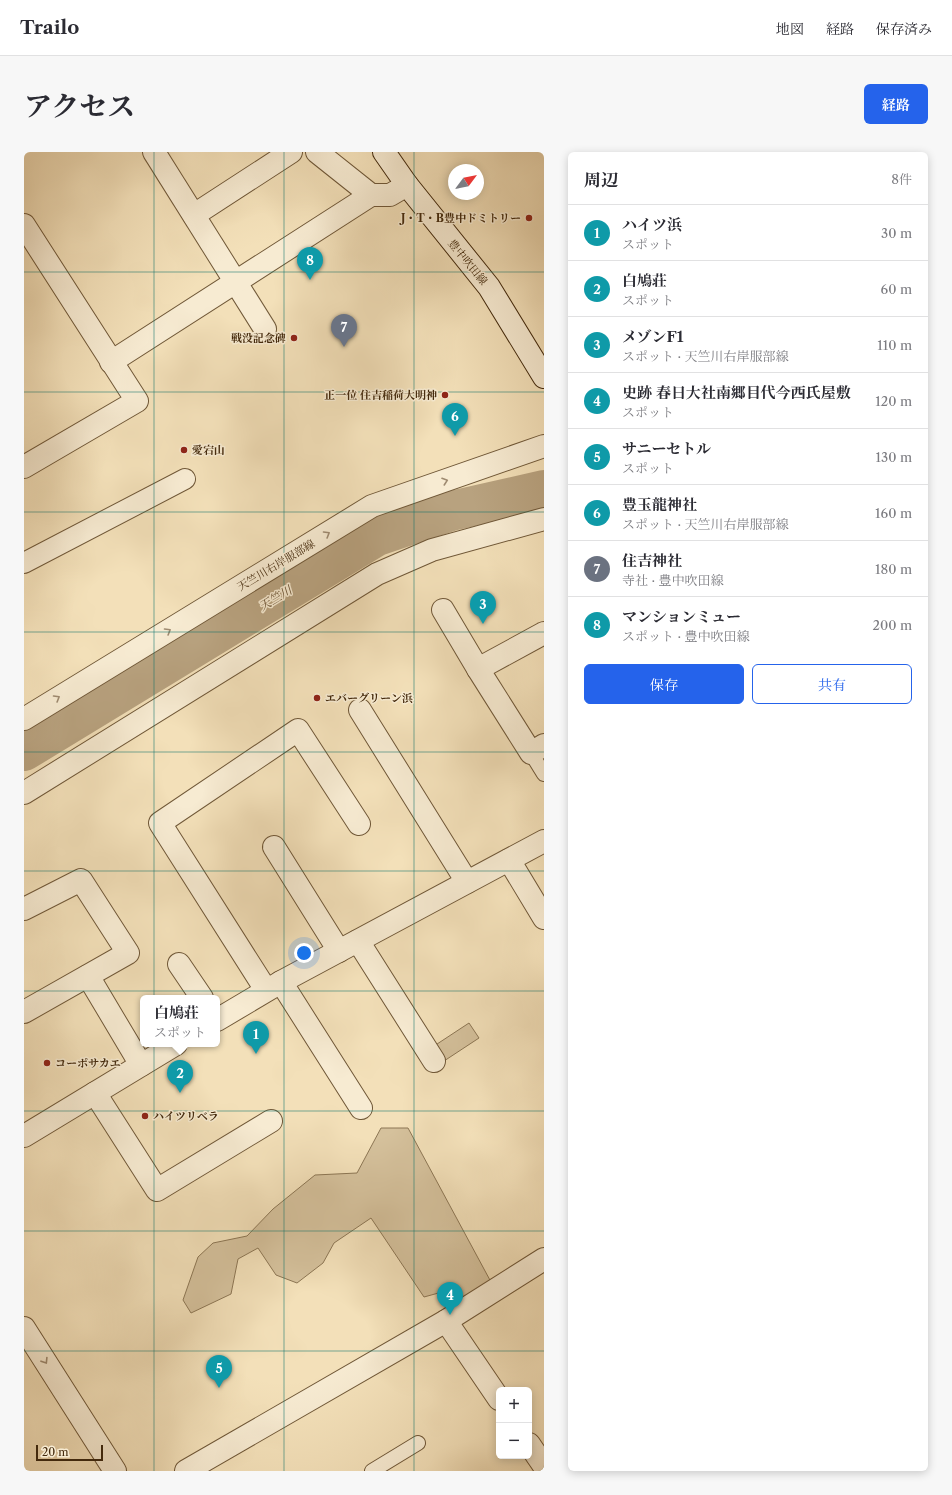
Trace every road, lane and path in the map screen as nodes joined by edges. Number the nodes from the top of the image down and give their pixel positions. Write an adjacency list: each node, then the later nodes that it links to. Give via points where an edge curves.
1 (154, 152): 7 (street)
2 (291, 152): 7 (street)
3 (317, 152): 6 (street)
4 (384, 152): 5 (street, 豊中吹田線)
5 (407, 185): 6 (street, via 390,195); 12 (street, 豊中吹田線, via 489,287)
6 (371, 195): 9 (street)
7 (194, 215): 9 (street)
8 (24, 225): 11 (street)
9 (236, 282): 10 (street); 11 (street)
10 (265, 329)
11 (111, 362): 14 (street, via 138,401)
12 (544, 377)
13 (544, 446): 22 (street, 天竺川右岸服部線, one-way to 13, via 372,506)
14 (24, 467)
15 (185, 479): 17 (street)
16 (544, 519): 25 (street, via 432,550 377,574)
17 (24, 564)
18 (443, 610): 20 (street)
19 (544, 633): 20 (street)
20 (478, 669): 23 (street)
21 (360, 710): 30 (street)
22 (24, 719)
23 (537, 749): 24 (lane)
24 (544, 774)
25 (24, 793)
26 (358, 824): 36 (street, via 298,730 160,824)
27 (544, 841): 29 (street)
28 (274, 847): 33 (street)
29 (509, 860): 30 (street); 32 (street)
30 (467, 882): 33 (street)
31 (24, 909): 35 (street, via 81,880 128,954)
32 (544, 918)
33 (349, 946): 36 (street); 41 (street)
34 (180, 964): 37 (street)
35 (88, 976): 38 (street); 42 (street)
36 (274, 986): 39 (street); 44 (street)
37 (200, 995)
38 (24, 1012)
39 (220, 1018)
40 (171, 1047): 42 (street)
41 (434, 1061)
42 (141, 1065): 43 (street)
43 (95, 1093): 45 (street, via 157,1190); 46 (street)
44 (361, 1108)
45 (271, 1121)
46 (24, 1136)
47 (544, 1259): 48 (street)
48 (446, 1321): 50 (street); 55 (street)
49 (24, 1328): 54 (street, one-way to 54)
50 (496, 1396)
51 (418, 1443): 56 (lane)
52 (532, 1448): 53 (street)
53 (544, 1466)
54 (115, 1471)
55 (186, 1471)
56 (372, 1471)

